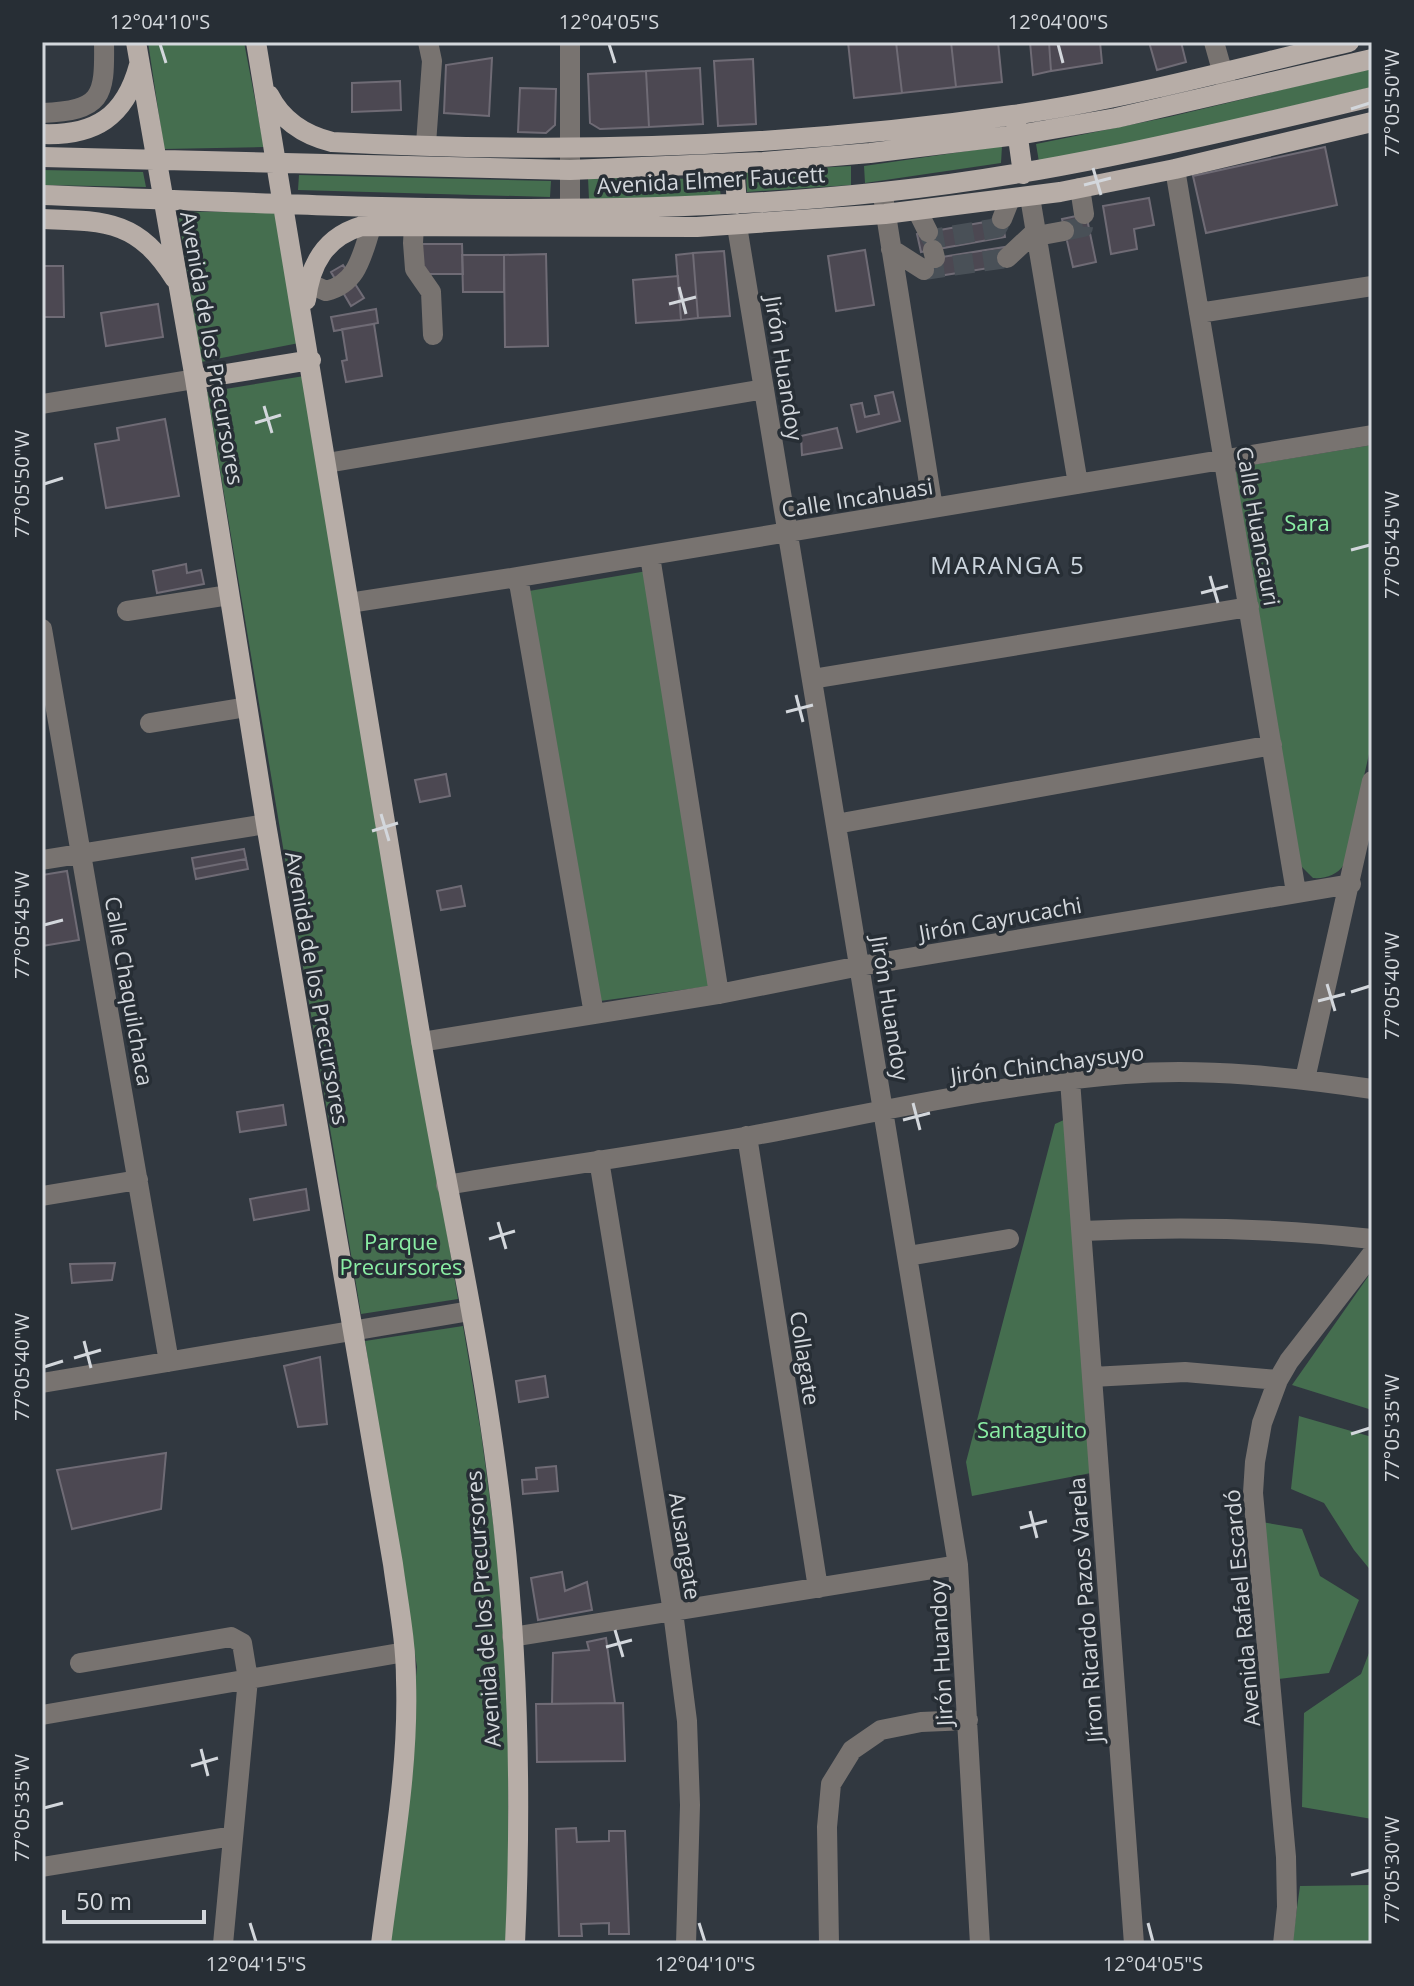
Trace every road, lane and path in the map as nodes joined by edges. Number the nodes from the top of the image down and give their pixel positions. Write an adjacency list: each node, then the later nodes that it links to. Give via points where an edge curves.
1 (104, 42): 13 (street, via 105,80 94,99 75,110)
2 (256, 42): 10 (main road, Avenida de los Precursores)
3 (428, 42): 18 (street, via 432,61)
4 (570, 42): 19 (street)
5 (1214, 42): 9 (street)
6 (1349, 42): 9 (main road, Avenida Elmer Faucett)
7 (138, 51): 16 (main road, via 128,95 105,120 81,132); 21 (main road, Avenida de los Precursores)
8 (1372, 59): 11 (main road, Avenida Elmer Faucett)
9 (1222, 72): 11 (street); 15 (main road, Avenida Elmer Faucett)
10 (263, 81): 18 (main road, Avenida Elmer Faucett, via 283,115 316,138); 22 (main road, Avenida de los Precursores)
11 (1228, 93): 15 (main road, Avenida Elmer Faucett, via 1116,118)
12 (1372, 97): 24 (main road, Avenida Elmer Faucett)
13 (42, 113)
14 (1372, 122): 25 (main road, Avenida Elmer Faucett)
15 (1016, 125): 17 (main road, Avenida Elmer Faucett); 27 (main road)
16 (42, 134)
17 (870, 143): 19 (main road, Avenida Elmer Faucett); 23 (main road, Avenida Elmer Faucett)
18 (426, 144): 19 (main road, Avenida Elmer Faucett)
19 (570, 149): 26 (street)
20 (42, 157): 21 (main road, Avenida Elmer Faucett)
21 (157, 159): 22 (main road, Avenida Elmer Faucett); 32 (main road, Avenida de los Precursores)
22 (277, 161): 26 (main road, Avenida Elmer Faucett); 33 (main road, Avenida de los Precursores)
23 (734, 164): 26 (main road, Avenida Elmer Faucett); 34 (main road)
24 (1076, 164): 27 (main road, Avenida Elmer Faucett); 28 (main road)
25 (1175, 169): 28 (main road, Avenida Elmer Faucett); 49 (street, Calle Huancauri)
26 (570, 170): 40 (street)
27 (1023, 174): 29 (main road, Avenida Elmer Faucett)
28 (1080, 188): 31 (main road, Avenida Elmer Faucett); 37 (street)
29 (883, 192): 34 (main road, Avenida Elmer Faucett); 36 (street)
30 (42, 195): 32 (main road, Avenida Elmer Faucett)
31 (1020, 198): 35 (main road, Avenida Elmer Faucett); 44 (street); 44 (street, via 1002,241)
32 (164, 199): 33 (main road, Avenida Elmer Faucett); 46 (main road, Avenida de los Precursores)
33 (284, 203): 38 (main road, Avenida Elmer Faucett); 50 (main road, Avenida de los Precursores)
34 (737, 204): 40 (main road, Avenida Elmer Faucett)
35 (917, 210): 36 (main road, Avenida Elmer Faucett); 45 (street, via 930,252)
36 (885, 214): 42 (main road, Avenida Elmer Faucett); 45 (street)
37 (1084, 214)
38 (414, 216): 40 (main road, Avenida Elmer Faucett); 41 (main road, Avenida Elmer Faucett); 51 (street, via 415,269 430,289)
39 (42, 219): 46 (main road, via 97,221 125,229 154,250)
40 (570, 219): 42 (main road, Avenida Elmer Faucett)
41 (372, 225): 47 (main road, Avenida Elmer Faucett, via 327,245); 47 (street, via 345,284 326,291)
42 (737, 226): 54 (street, Jirón Huandoy)
43 (1064, 231): 44 (street)
44 (1036, 234): 59 (street)
45 (891, 249): 60 (street)
46 (179, 283): 53 (main road, Avenida de los Precursores)
47 (308, 283): 50 (main road, Avenida Elmer Faucett)
48 (1372, 286): 49 (street)
49 (1199, 313): 57 (street, Calle Huancauri)
50 (305, 328): 52 (main road, Avenida de los Precursores)
51 (433, 335)
52 (311, 360): 53 (main road); 58 (main road, Avenida de los Precursores)
53 (195, 379): 55 (street); 64 (main road, Avenida de los Precursores)
54 (764, 389): 58 (street); 61 (street, Jirón Huandoy)
55 (42, 404)
56 (1372, 435): 57 (street, Calle Incahuasi)
57 (1224, 460): 59 (street, Calle Incahuasi); 66 (street, Calle Huancauri)
58 (327, 463): 65 (main road, Avenida de los Precursores)
59 (1078, 484): 60 (street, Calle Incahuasi)
60 (933, 508): 61 (street, Calle Incahuasi)
61 (788, 533): 62 (street, Calle Incahuasi); 69 (street, Jirón Huandoy)
62 (650, 556): 63 (street, Calle Incahuasi); 82 (street)
63 (518, 577): 65 (street, Calle Incahuasi); 83 (street)
64 (229, 595): 67 (street); 71 (main road, Avenida de los Precursores)
65 (349, 603): 84 (main road, Avenida de los Precursores)
66 (1249, 607): 69 (street); 73 (street, Calle Huancauri)
67 (127, 611)
68 (42, 629): 70 (street, Calle Chaquilchaca)
69 (812, 679): 76 (street, Jirón Huandoy)
70 (48, 704): 77 (street, Calle Chaquilchaca)
71 (247, 707): 72 (street); 75 (main road, Avenida de los Precursores)
72 (150, 723)
73 (1272, 745): 76 (street); 80 (street, Calle Huancauri)
74 (1372, 781): 79 (street)
75 (266, 824): 77 (street); 100 (main road, Avenida de los Precursores)
76 (836, 824): 81 (street, Jirón Huandoy)
77 (82, 854): 78 (street); 91 (street, Calle Chaquilchaca)
78 (42, 860)
79 (1351, 884): 80 (street, Jirón Cayrucachi); 85 (street)
80 (1296, 892): 81 (street, Jirón Cayrucachi)
81 (860, 966): 82 (street, Jirón Cayrucachi); 88 (street, Jirón Huandoy)
82 (719, 994): 83 (street, Jirón Cayrucachi)
83 (594, 1014): 84 (street, Jirón Cayrucachi)
84 (421, 1042): 92 (main road, Avenida de los Precursores)
85 (1305, 1079): 86 (street, Jirón Chinchaysuyo, via 1212,1072); 87 (street, Jirón Chinchaysuyo)
86 (1070, 1080): 88 (street, Jirón Chinchaysuyo); 94 (street, Jíron Ricardo Pazos Varela)
87 (1372, 1089)
88 (884, 1110): 89 (street, Jirón Chinchaysuyo); 98 (street, Jirón Huandoy)
89 (747, 1136): 90 (street, Jirón Chinchaysuyo); 106 (street, Collagate)
90 (599, 1160): 92 (street, Jirón Chinchaysuyo); 107 (street, Ausangate)
91 (138, 1180): 93 (street); 101 (street, Calle Chaquilchaca)
92 (446, 1185): 99 (main road, Avenida de los Precursores)
93 (42, 1196)
94 (1082, 1231): 96 (street, via 1217,1228); 102 (street, Jíron Ricardo Pazos Varela)
95 (1009, 1239): 98 (street)
96 (1372, 1239)
97 (1372, 1254): 103 (street, Avenida Rafael Escardó)
98 (908, 1256): 105 (street, Jirón Huandoy)
99 (470, 1311): 100 (street); 108 (main road, Avenida de los Precursores, via 498,1481)
100 (352, 1331): 101 (street); 109 (main road, Avenida de los Precursores)
101 (169, 1362): 104 (street)
102 (1092, 1377): 103 (street, via 1185,1372); 122 (street, Jíron Ricardo Pazos Varela)
103 (1278, 1380): 123 (street, Avenida Rafael Escardó, via 1262,1423 1253,1493 1286,1857)
104 (42, 1383)
105 (958, 1565): 106 (street); 113 (street, Jirón Huandoy)
106 (818, 1588): 107 (street)
107 (673, 1612): 108 (street); 119 (street, Ausangate, via 688,1735)
108 (512, 1637): 118 (main road, Avenida de los Precursores, via 518,1817)
109 (405, 1652): 111 (street); 117 (main road, Avenida de los Precursores, via 404,1742)
110 (80, 1663): 111 (street, via 231,1637 244,1647)
111 (248, 1679): 112 (street); 114 (street)
112 (42, 1715)
113 (968, 1720): 120 (street, via 881,1730 852,1750 831,1784); 121 (street, Jirón Huandoy)
114 (233, 1836): 115 (street); 116 (street)
115 (42, 1867)
116 (223, 1944)
117 (381, 1944)
118 (515, 1944)
119 (686, 1944)
120 (829, 1944)
121 (980, 1944)
122 (1134, 1944)
123 (1283, 1944)

